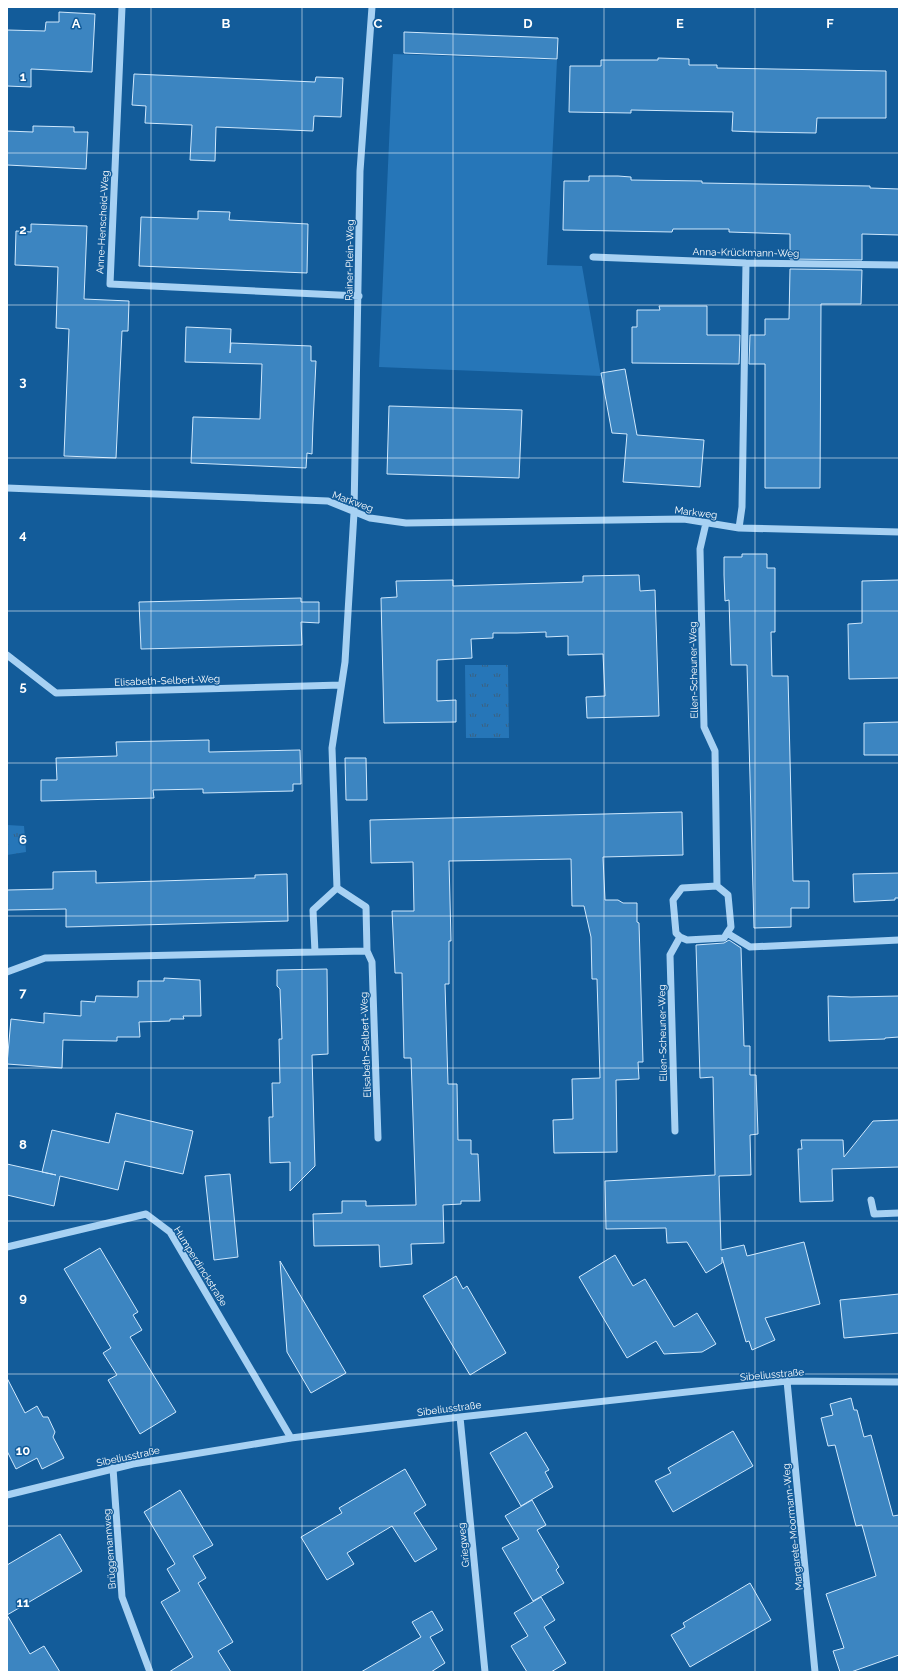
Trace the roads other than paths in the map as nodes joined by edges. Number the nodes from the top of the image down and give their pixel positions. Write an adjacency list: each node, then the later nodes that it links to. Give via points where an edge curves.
1 (122, 7): 6 (street, Anne-Henscheid-Weg, via 110,284)
2 (372, 7): 6 (street, Rainer-Plein-Weg, via 360,171)
3 (594, 257): 4 (street, Anna-Krückmann-Weg)
4 (746, 264): 5 (street, Anna-Krückmann-Weg); 10 (street, via 742,499)
5 (899, 265)
6 (359, 296): 8 (street, Rainer-Plein-Weg)
7 (7, 488): 8 (street, Markweg, via 328,502)
8 (354, 513): 9 (street, Markweg, via 406,524 684,519); 13 (street, via 345,662)
9 (706, 523): 10 (street, Markweg); 14 (street, Ellen-Scheuner-Weg, via 700,549 704,727 715,751)
10 (739, 528): 11 (street, Markweg)
11 (899, 532)
12 (7, 655): 13 (street, Elisabeth-Selbert-Weg, via 56,694)
13 (341, 686): 15 (street, via 332,748)
14 (717, 886): 16 (street, via 728,895 731,927); 17 (street, via 682,888 673,900 676,933)
15 (337, 888): 19 (street, Elisabeth-Selbert-Weg, via 366,907); 20 (street, via 313,910)
16 (727, 933): 17 (street, via 724,938 687,940); 18 (street, via 750,947)
17 (680, 937): 22 (street, Ellen-Scheuner-Weg, via 670,955)
18 (899, 940)
19 (367, 951): 20 (street); 23 (street, Elisabeth-Selbert-Weg, via 372,962)
20 (315, 952): 21 (street, via 45,958)
21 (7, 972)
22 (675, 1131)
23 (378, 1138)
24 (871, 1200): 25 (street, via 874,1214)
25 (899, 1213)
26 (7, 1247): 30 (street, Humperdinckstraße, via 146,1214 170,1232)
27 (787, 1381): 28 (street, Sibeliusstraße); 29 (street, Sibeliusstraße); 35 (street, Margarete-Moormann-Weg)
28 (899, 1382)
29 (460, 1416): 30 (street, Sibeliusstraße); 34 (street, Griegweg)
30 (291, 1438): 31 (street, Sibeliusstraße)
31 (113, 1468): 32 (street, Sibeliusstraße); 33 (street, Brüggemannweg, via 122,1597)
32 (7, 1495)
33 (150, 1672)
34 (485, 1672)
35 (815, 1672)

